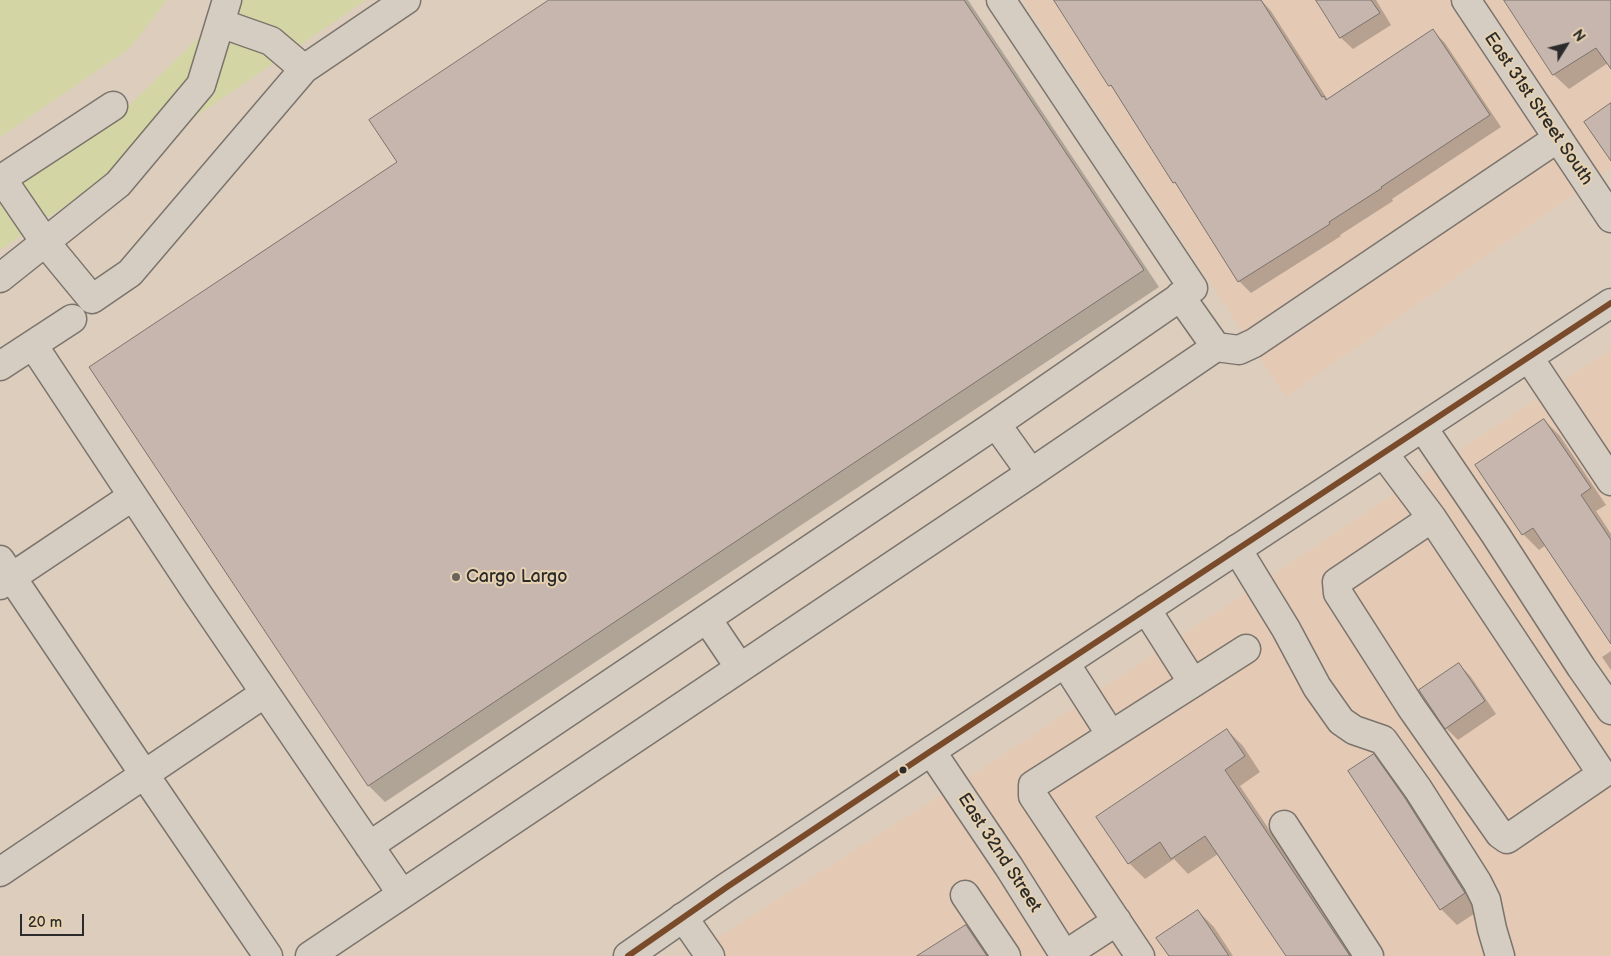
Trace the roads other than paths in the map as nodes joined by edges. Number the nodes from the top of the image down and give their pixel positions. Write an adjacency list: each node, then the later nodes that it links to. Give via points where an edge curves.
1 (406, 0): 5 (main road)
2 (1001, 0): 12 (main road, via 1193,288)
3 (1466, 0): 7 (main road, East 31st Street South)
4 (224, 12): 5 (main road, via 271,41); 10 (main road, via 201,85 118,184)
5 (304, 69): 10 (main road, via 130,273 92,299)
6 (113, 106): 8 (main road)
7 (1558, 138): 9 (main road, East 31st Street South); 16 (main road, via 1254,343 1239,350)
8 (1, 180): 10 (main road)
9 (1611, 218)
10 (45, 242): 11 (main road)
11 (0, 278)
12 (1180, 296): 16 (main road); 19 (main road)
13 (1611, 303): 17 (main road)
14 (72, 319): 15 (main road)
15 (33, 345): 18 (main road); 24 (main road)
16 (1216, 347): 22 (main road)
17 (1529, 358): 20 (main road); 23 (main road)
18 (0, 366)
19 (996, 424): 22 (main road); 29 (main road)
20 (1423, 428): 21 (main road); 35 (main road)
21 (1384, 454): 25 (main road); 26 (main road)
22 (1031, 473): 32 (main road)
23 (1611, 481)
24 (133, 496): 27 (main road); 34 (main road)
25 (1432, 518): 38 (main road); 38 (main road, via 1336,582 1338,593 1411,706 1500,834 1508,840)
26 (1237, 549): 28 (main road); 55 (main road, via 1317,687 1341,721 1354,730 1384,740 1418,789 1486,900)
27 (4, 574): 39 (main road)
28 (1146, 609): 31 (main road); 33 (main road)
29 (707, 619): 32 (main road); 41 (main road)
30 (1246, 649): 33 (main road)
31 (1065, 663): 36 (main road); 37 (main road)
32 (740, 668): 43 (main road)
33 (1193, 683): 36 (main road)
34 (265, 693): 39 (main road); 41 (main road)
35 (1611, 710)
36 (1111, 735): 46 (main road, via 1033,785 1033,796)
37 (931, 751): 45 (main road); 52 (main road, East 32nd Street)
38 (1607, 771)
39 (144, 774): 42 (main road); 47 (main road)
40 (1284, 825): 54 (main road)
41 (369, 846): 43 (main road)
42 (0, 872)
43 (402, 894): 48 (main road)
44 (964, 896): 51 (main road)
45 (683, 918): 49 (main road); 50 (main road)
46 (1117, 921): 52 (main road); 53 (main road)
47 (268, 956)
48 (310, 956)
49 (628, 956)
50 (710, 956)
51 (1006, 956)
52 (1065, 956)
53 (1140, 956)
54 (1369, 956)
55 (1500, 956)

